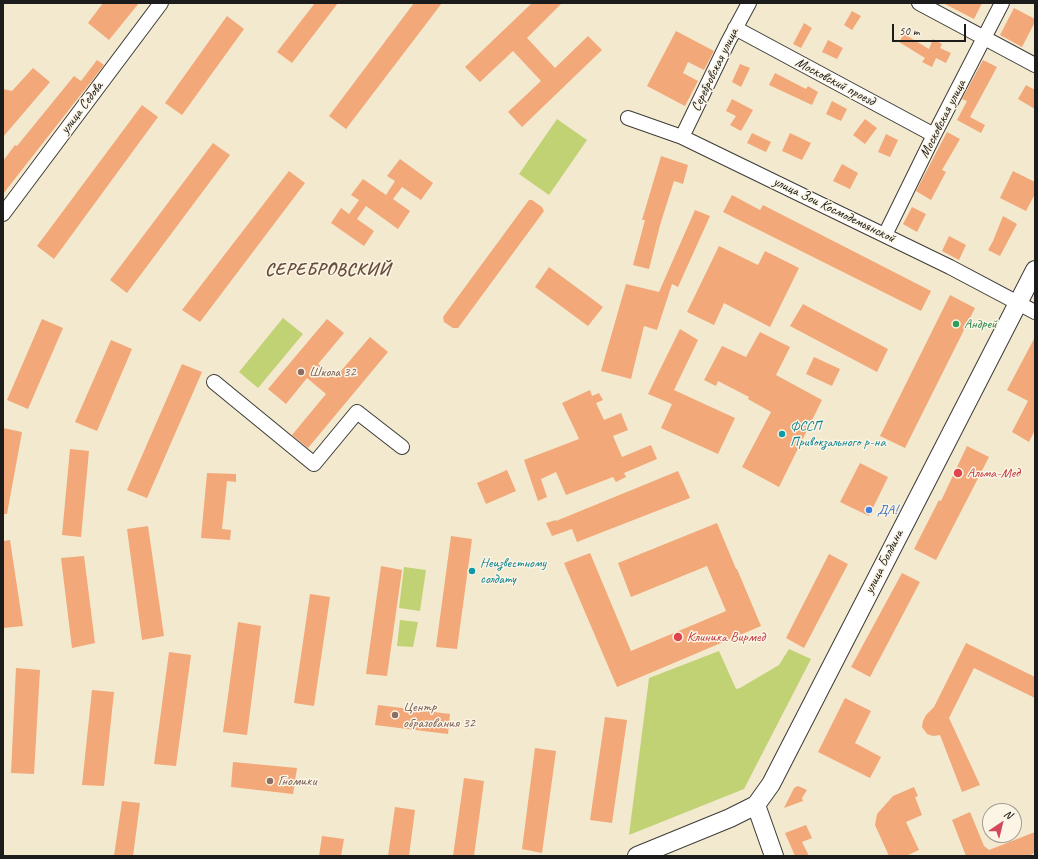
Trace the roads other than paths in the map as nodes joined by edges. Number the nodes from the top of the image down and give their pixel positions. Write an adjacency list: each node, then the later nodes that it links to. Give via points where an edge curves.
1 (161, 3): 11 (street, улица Седова)
2 (749, 3): 5 (street, Серебровская улица)
3 (919, 3): 6 (street)
4 (1002, 3): 6 (street, Московская улица)
5 (735, 28): 9 (street, Московский проезд); 10 (street, Серебровская улица)
6 (984, 37): 7 (street); 9 (street, Московская улица)
7 (1035, 65)
8 (628, 118): 10 (street, улица Зои Космодемьянской)
9 (934, 135): 12 (street, Московская улица)
10 (682, 137): 12 (street, улица Зои Космодемьянской)
11 (3, 214)
12 (885, 235): 14 (street, улица Зои Космодемьянской)
13 (1035, 270): 14 (main road, улица Болдина)
14 (1018, 303): 15 (street, улица Зои Космодемьянской); 18 (main road, улица Болдина, via 771,784)
15 (1035, 312)
16 (214, 382): 17 (street, via 314,464 357,412)
17 (402, 447)
18 (756, 805): 19 (main road); 20 (main road)
19 (637, 856)
20 (774, 856)

